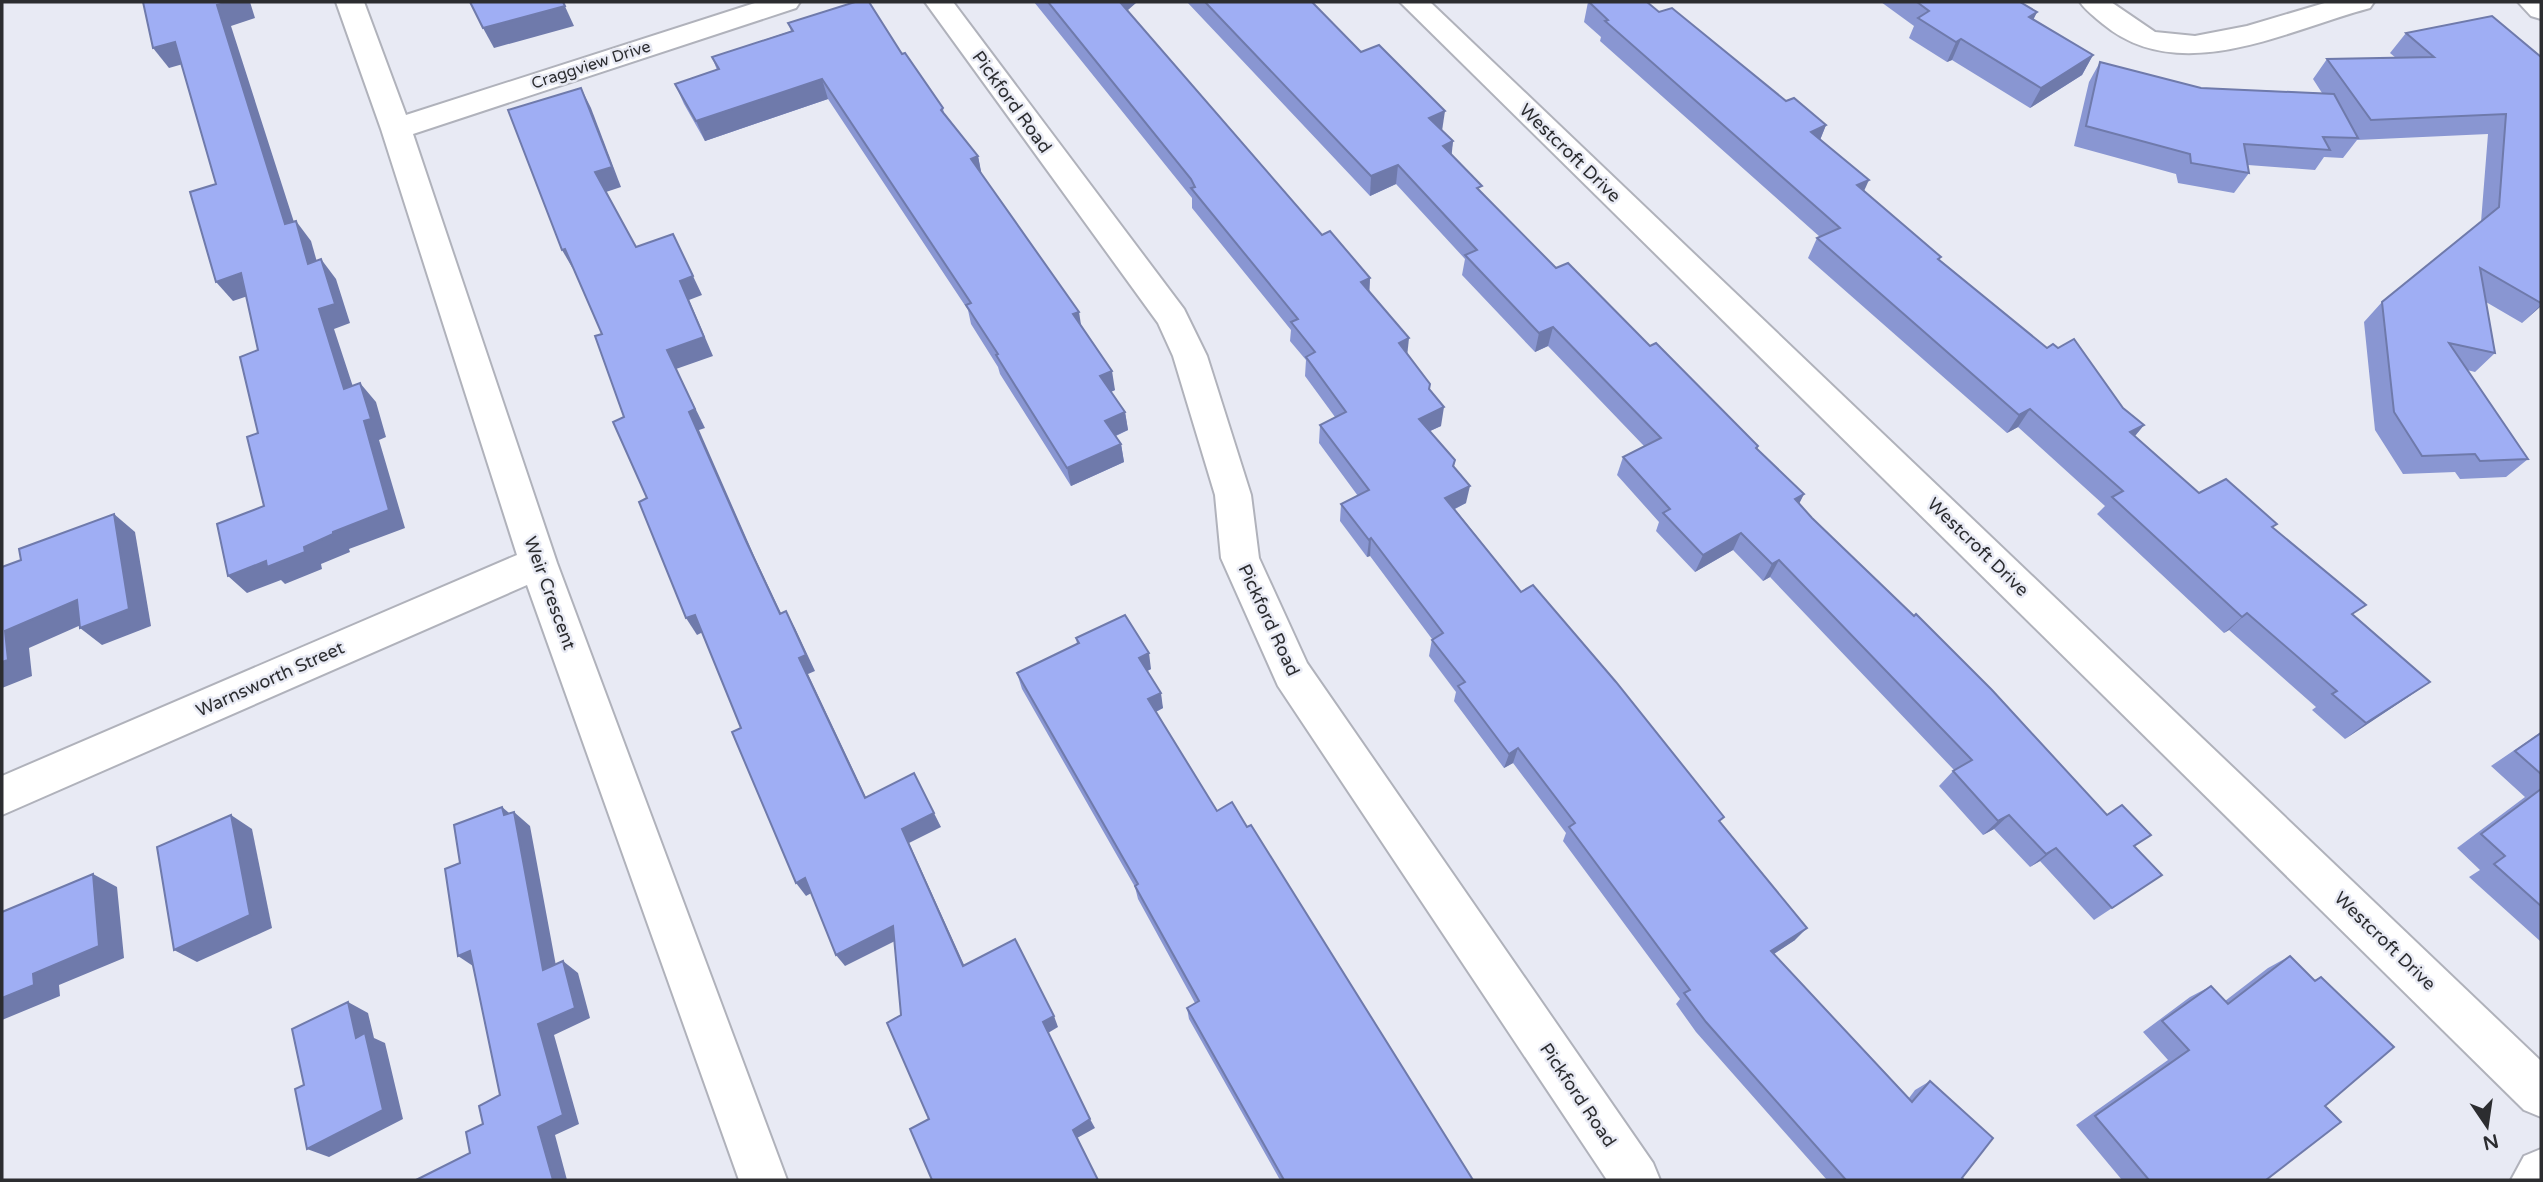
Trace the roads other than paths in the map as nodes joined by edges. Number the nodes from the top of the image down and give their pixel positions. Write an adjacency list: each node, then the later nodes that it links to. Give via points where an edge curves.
1 (350, 2): 9 (street, Weir Crescent)
2 (786, 2): 9 (street, Craggview Drive)
3 (939, 2): 15 (street, Pickford Road, via 1172,318 1190,356 1233,495 1240,558 1292,674)
4 (1414, 2): 12 (street, Westcroft Drive)
5 (2094, 2): 6 (street, via 2147,40 2186,46 2235,38)
6 (2360, 2)
7 (2532, 2): 8 (street)
8 (2541, 9)
9 (396, 129): 10 (street, Weir Crescent)
10 (538, 563): 11 (street, Warnsworth Street); 14 (street, Weir Crescent)
11 (2, 796)
12 (2541, 1093)
13 (2541, 1173): 16 (street)
14 (763, 1180)
15 (1636, 1180)
16 (2535, 1180)

